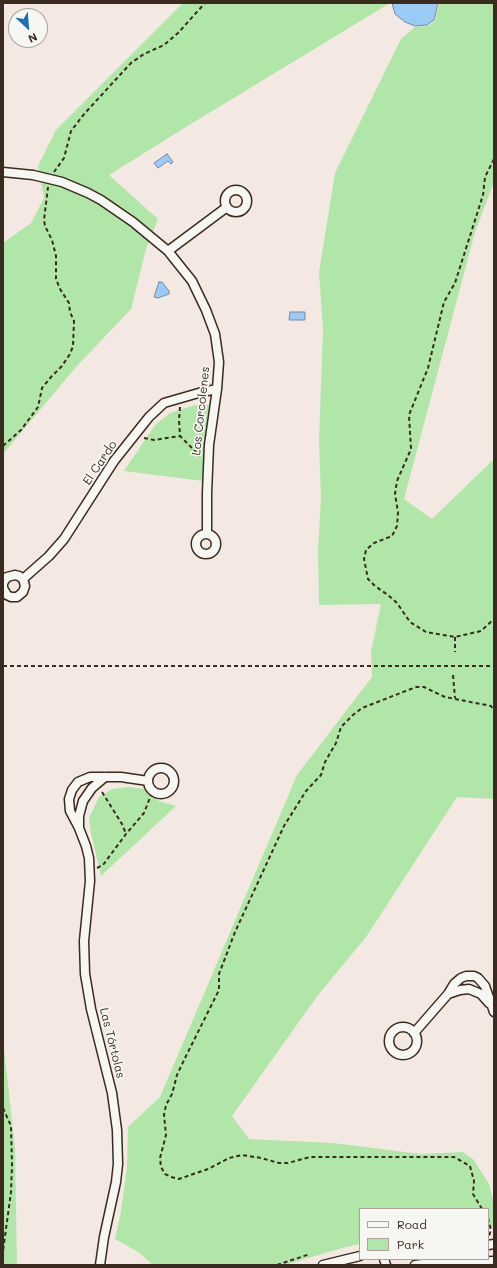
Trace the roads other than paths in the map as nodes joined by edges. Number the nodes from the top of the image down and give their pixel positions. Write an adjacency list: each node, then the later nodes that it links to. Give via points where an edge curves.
1 (3, 172): 3 (street, Los Corcolenes, via 33,175 74,187 101,200)
2 (227, 208): 3 (street)
3 (168, 251): 4 (street, Los Corcolenes, via 192,281 215,334 219,362)
4 (217, 389): 5 (street, Los Corcolenes, via 209,445); 6 (street, El Cardo, via 164,403 149,416 114,461 64,539)
5 (207, 534)
6 (23, 579): 7 (street, via 10,575 5,579); 7 (street, via 23,592 16,597 7,595)
7 (3, 587)
8 (105, 776): 9 (street, Las Tórtolas); 10 (street, Las Tórtolas, via 96,783 83,801); 10 (street, Las Tórtolas, via 82,780 72,790 69,799 70,810)
9 (148, 781): 9 (street, via 151,773 158,768 167,769 173,775 174,784 169,791 161,794 150,788)
10 (79, 828): 16 (street, Las Tórtolas, via 86,846 90,871 84,974 112,1093 118,1145 116,1182)
11 (448, 994): 12 (street, via 469,989 481,994); 12 (street, via 461,978 474,976 485,986); 13 (street)
12 (493, 1009)
13 (414, 1033)
14 (359, 1256): 17 (street)
15 (494, 1261): 18 (street)
16 (100, 1265)
17 (323, 1265)
18 (415, 1265)

